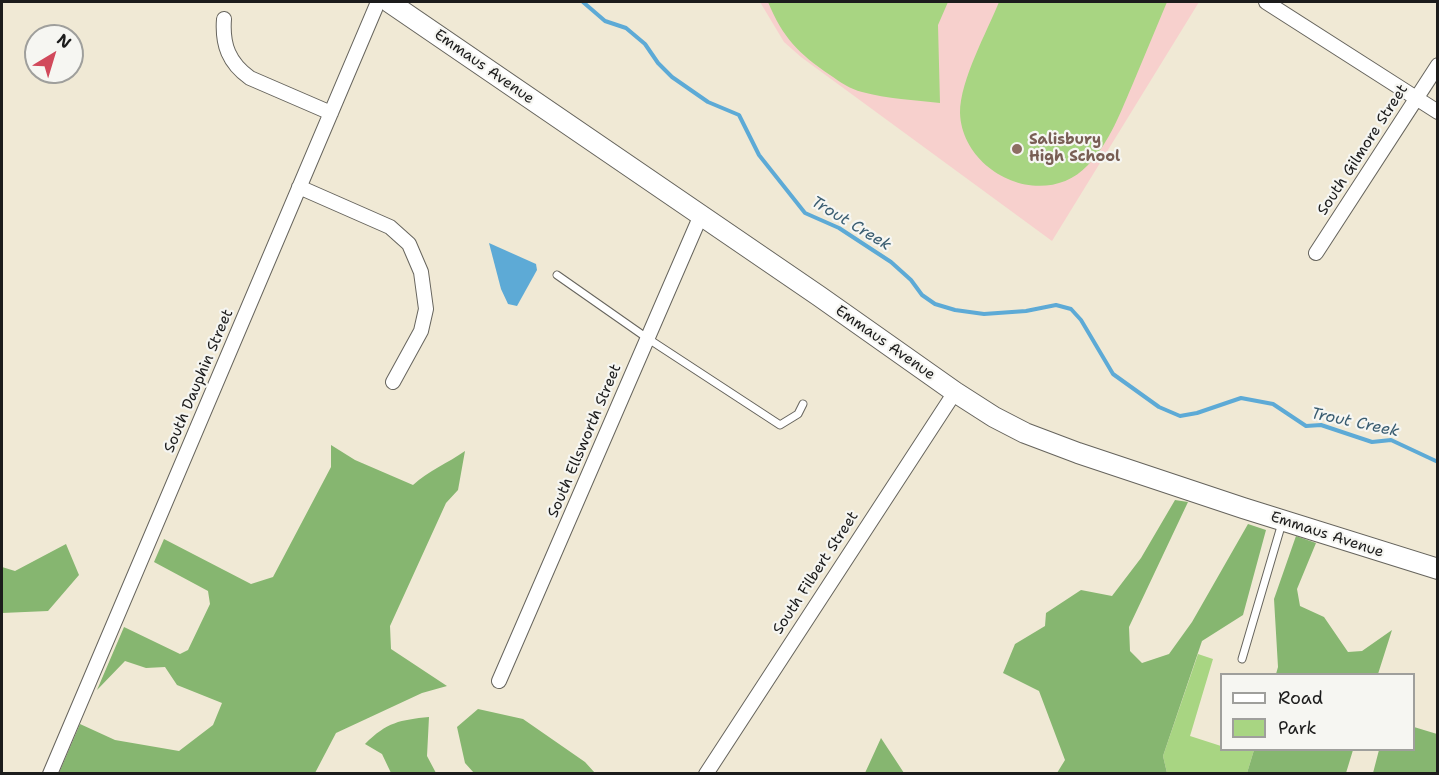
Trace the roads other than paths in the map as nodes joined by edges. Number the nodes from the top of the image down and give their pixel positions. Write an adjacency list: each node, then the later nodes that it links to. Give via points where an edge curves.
1 (378, 2): 8 (street, South Dauphin Street)
2 (389, 2): 10 (main road, Emmaus Avenue)
3 (1266, 2): 6 (street)
4 (224, 19): 8 (street, via 225,47 240,70)
5 (1437, 65): 6 (street, South Gilmore Street)
6 (1416, 98): 7 (street); 11 (street, South Gilmore Street)
7 (1437, 112)
8 (331, 113): 9 (street, South Dauphin Street)
9 (299, 187): 14 (street, via 390,227 409,244 421,272 426,309 421,331); 21 (street, South Dauphin Street)
10 (700, 215): 13 (street, South Ellsworth Street); 15 (main road, Emmaus Avenue)
11 (1316, 253)
12 (557, 275): 13 (lane)
13 (647, 338): 16 (lane, via 780,425 798,414); 20 (street, South Ellsworth Street)
14 (393, 382)
15 (955, 392): 17 (main road, Emmaus Avenue, via 994,417 1046,441); 22 (street, South Filbert Street)
16 (803, 405)
17 (1283, 521): 18 (main road, Emmaus Avenue); 19 (lane)
18 (1437, 569)
19 (1242, 659)
20 (499, 681)
21 (50, 774)
22 (706, 774)

